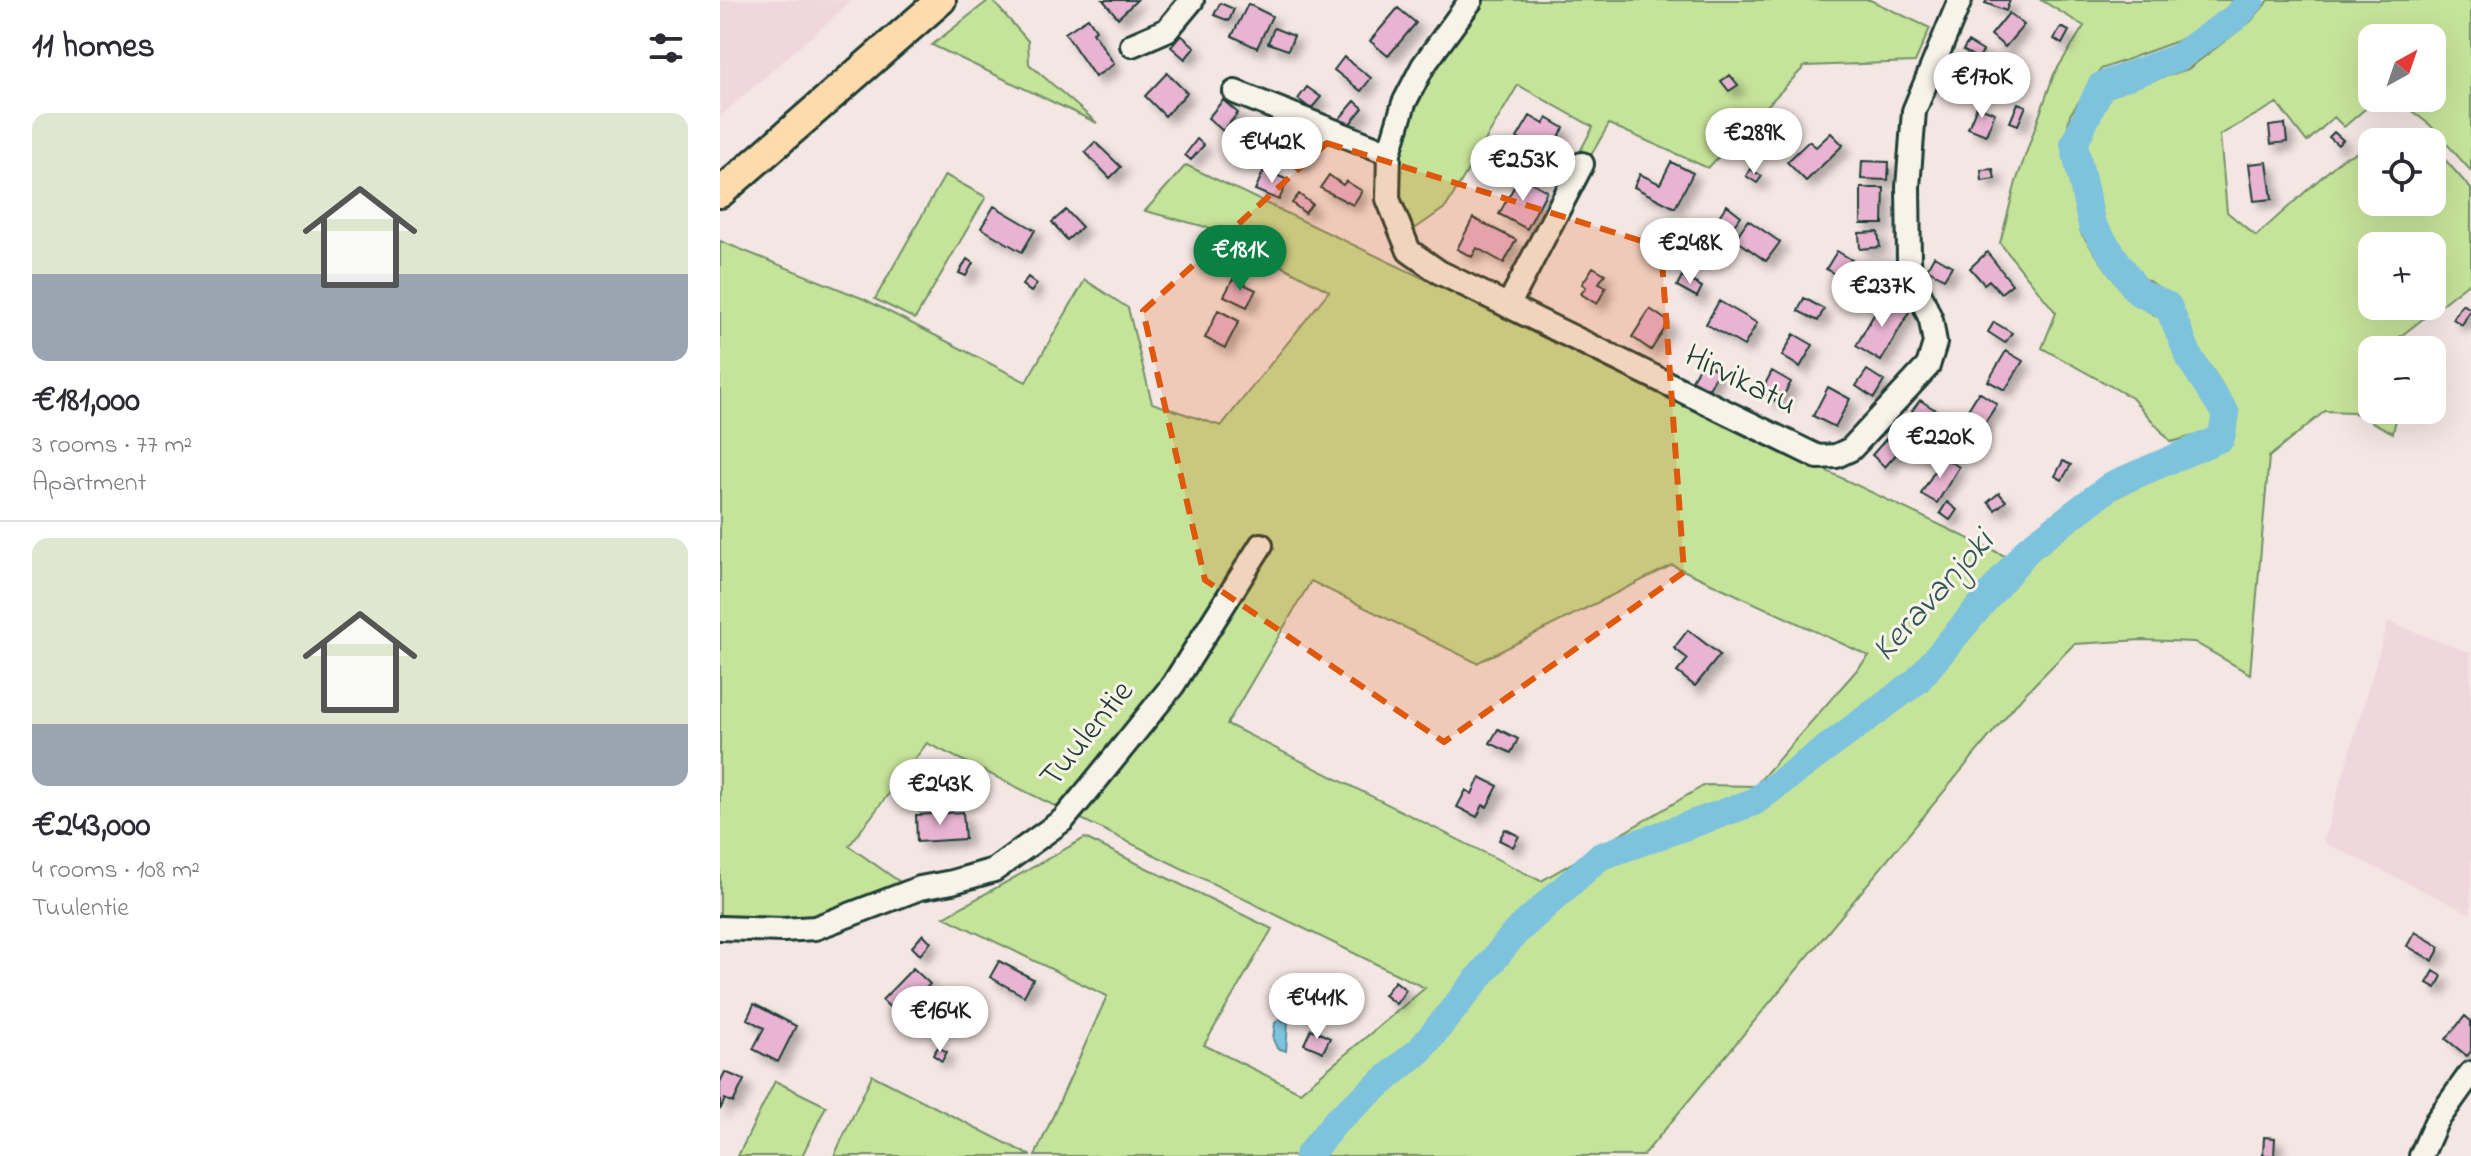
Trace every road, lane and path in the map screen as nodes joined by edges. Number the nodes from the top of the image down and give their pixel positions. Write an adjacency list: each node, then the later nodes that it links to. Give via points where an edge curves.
1 (941, 0): 9 (main road)
2 (1192, 0): 5 (street, via 1167,30)
3 (1471, 0): 7 (street, Hirvikatu, via 1423,66 1404,103)
4 (1960, 0): 10 (street, Hirvikatu, via 1914,111 1908,187 1911,273 1935,343 1928,366 1851,449 1818,457)
5 (1132, 45)
6 (1235, 92): 7 (street)
7 (1389, 153): 10 (street, Hirvikatu, via 1388,199 1409,251)
8 (1582, 164): 10 (street)
9 (720, 193)
10 (1508, 306)
11 (1261, 545): 12 (street, Tuulentie, via 1173,685 1089,789 1063,820 994,870 920,888 815,928)
12 (720, 928)
13 (2471, 1073): 14 (street, via 2436,1122)
14 (2421, 1156)

